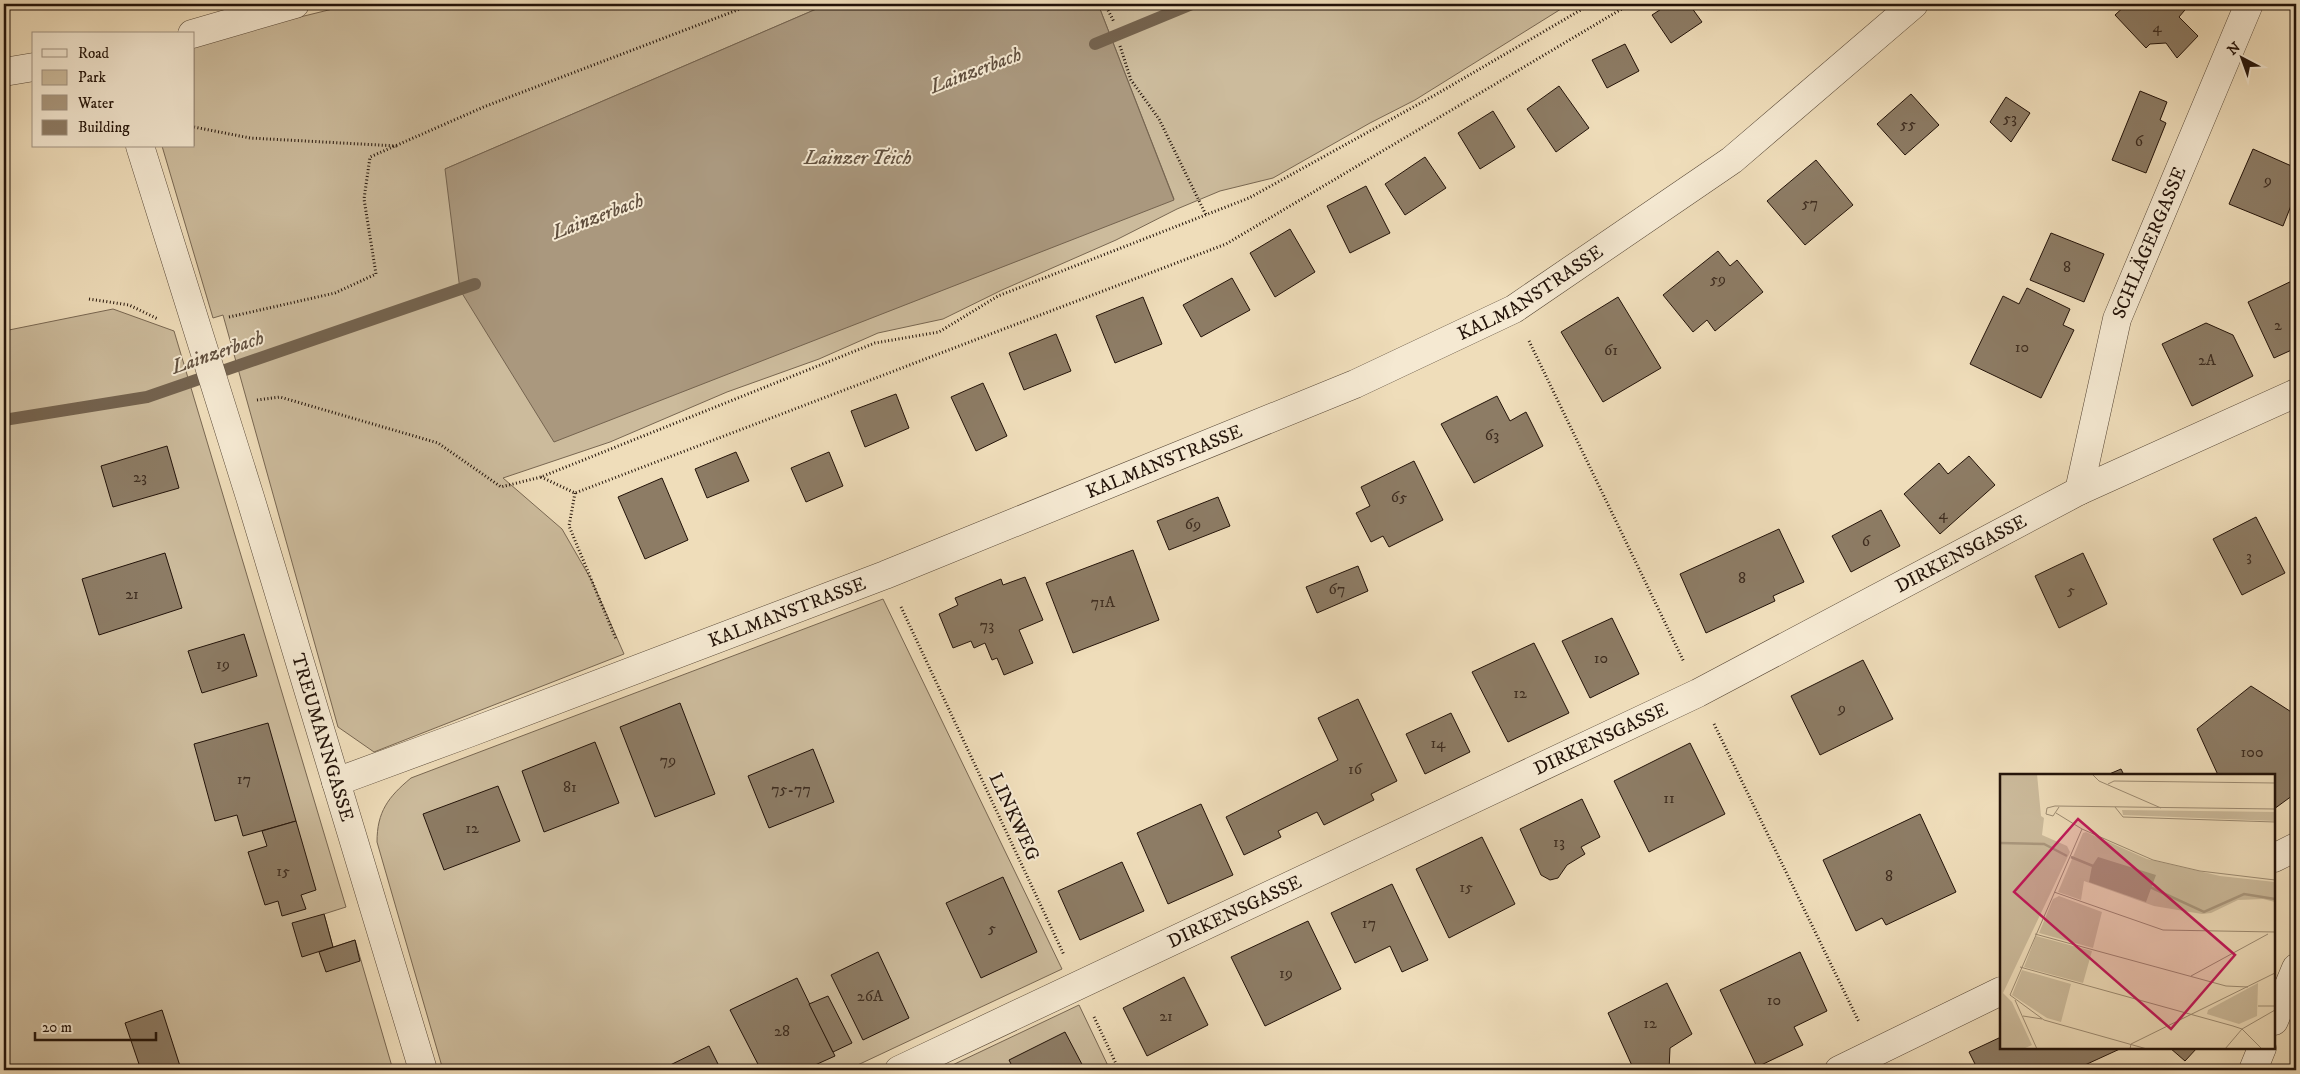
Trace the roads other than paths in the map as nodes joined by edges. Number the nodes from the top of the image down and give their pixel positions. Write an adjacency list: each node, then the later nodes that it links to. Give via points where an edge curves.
1 (295, 4): 4 (street)
2 (1914, 4): 10 (street, KALMANSTRASSE, via 1732,160 1514,309 1355,384 885,575)
3 (2249, 4): 9 (street, SCHLÄGERGASSE, via 2117,319)
4 (195, 33)
5 (32, 67): 6 (street)
6 (4, 72)
7 (141, 148): 10 (street, TREUMANNGASSE)
8 (2296, 393): 9 (street, DIRKENSGASSE)
9 (2080, 491): 18 (street, DIRKENSGASSE, via 1698,693)
10 (336, 782): 17 (street, TREUMANNGASSE)
11 (2296, 847): 12 (street)
12 (2275, 858)
13 (2296, 968): 15 (street)
14 (2000, 991): 19 (street)
15 (2275, 1019)
16 (2262, 1049): 20 (street)
17 (423, 1070)
18 (899, 1070)
19 (1839, 1070)
20 (2253, 1070)

